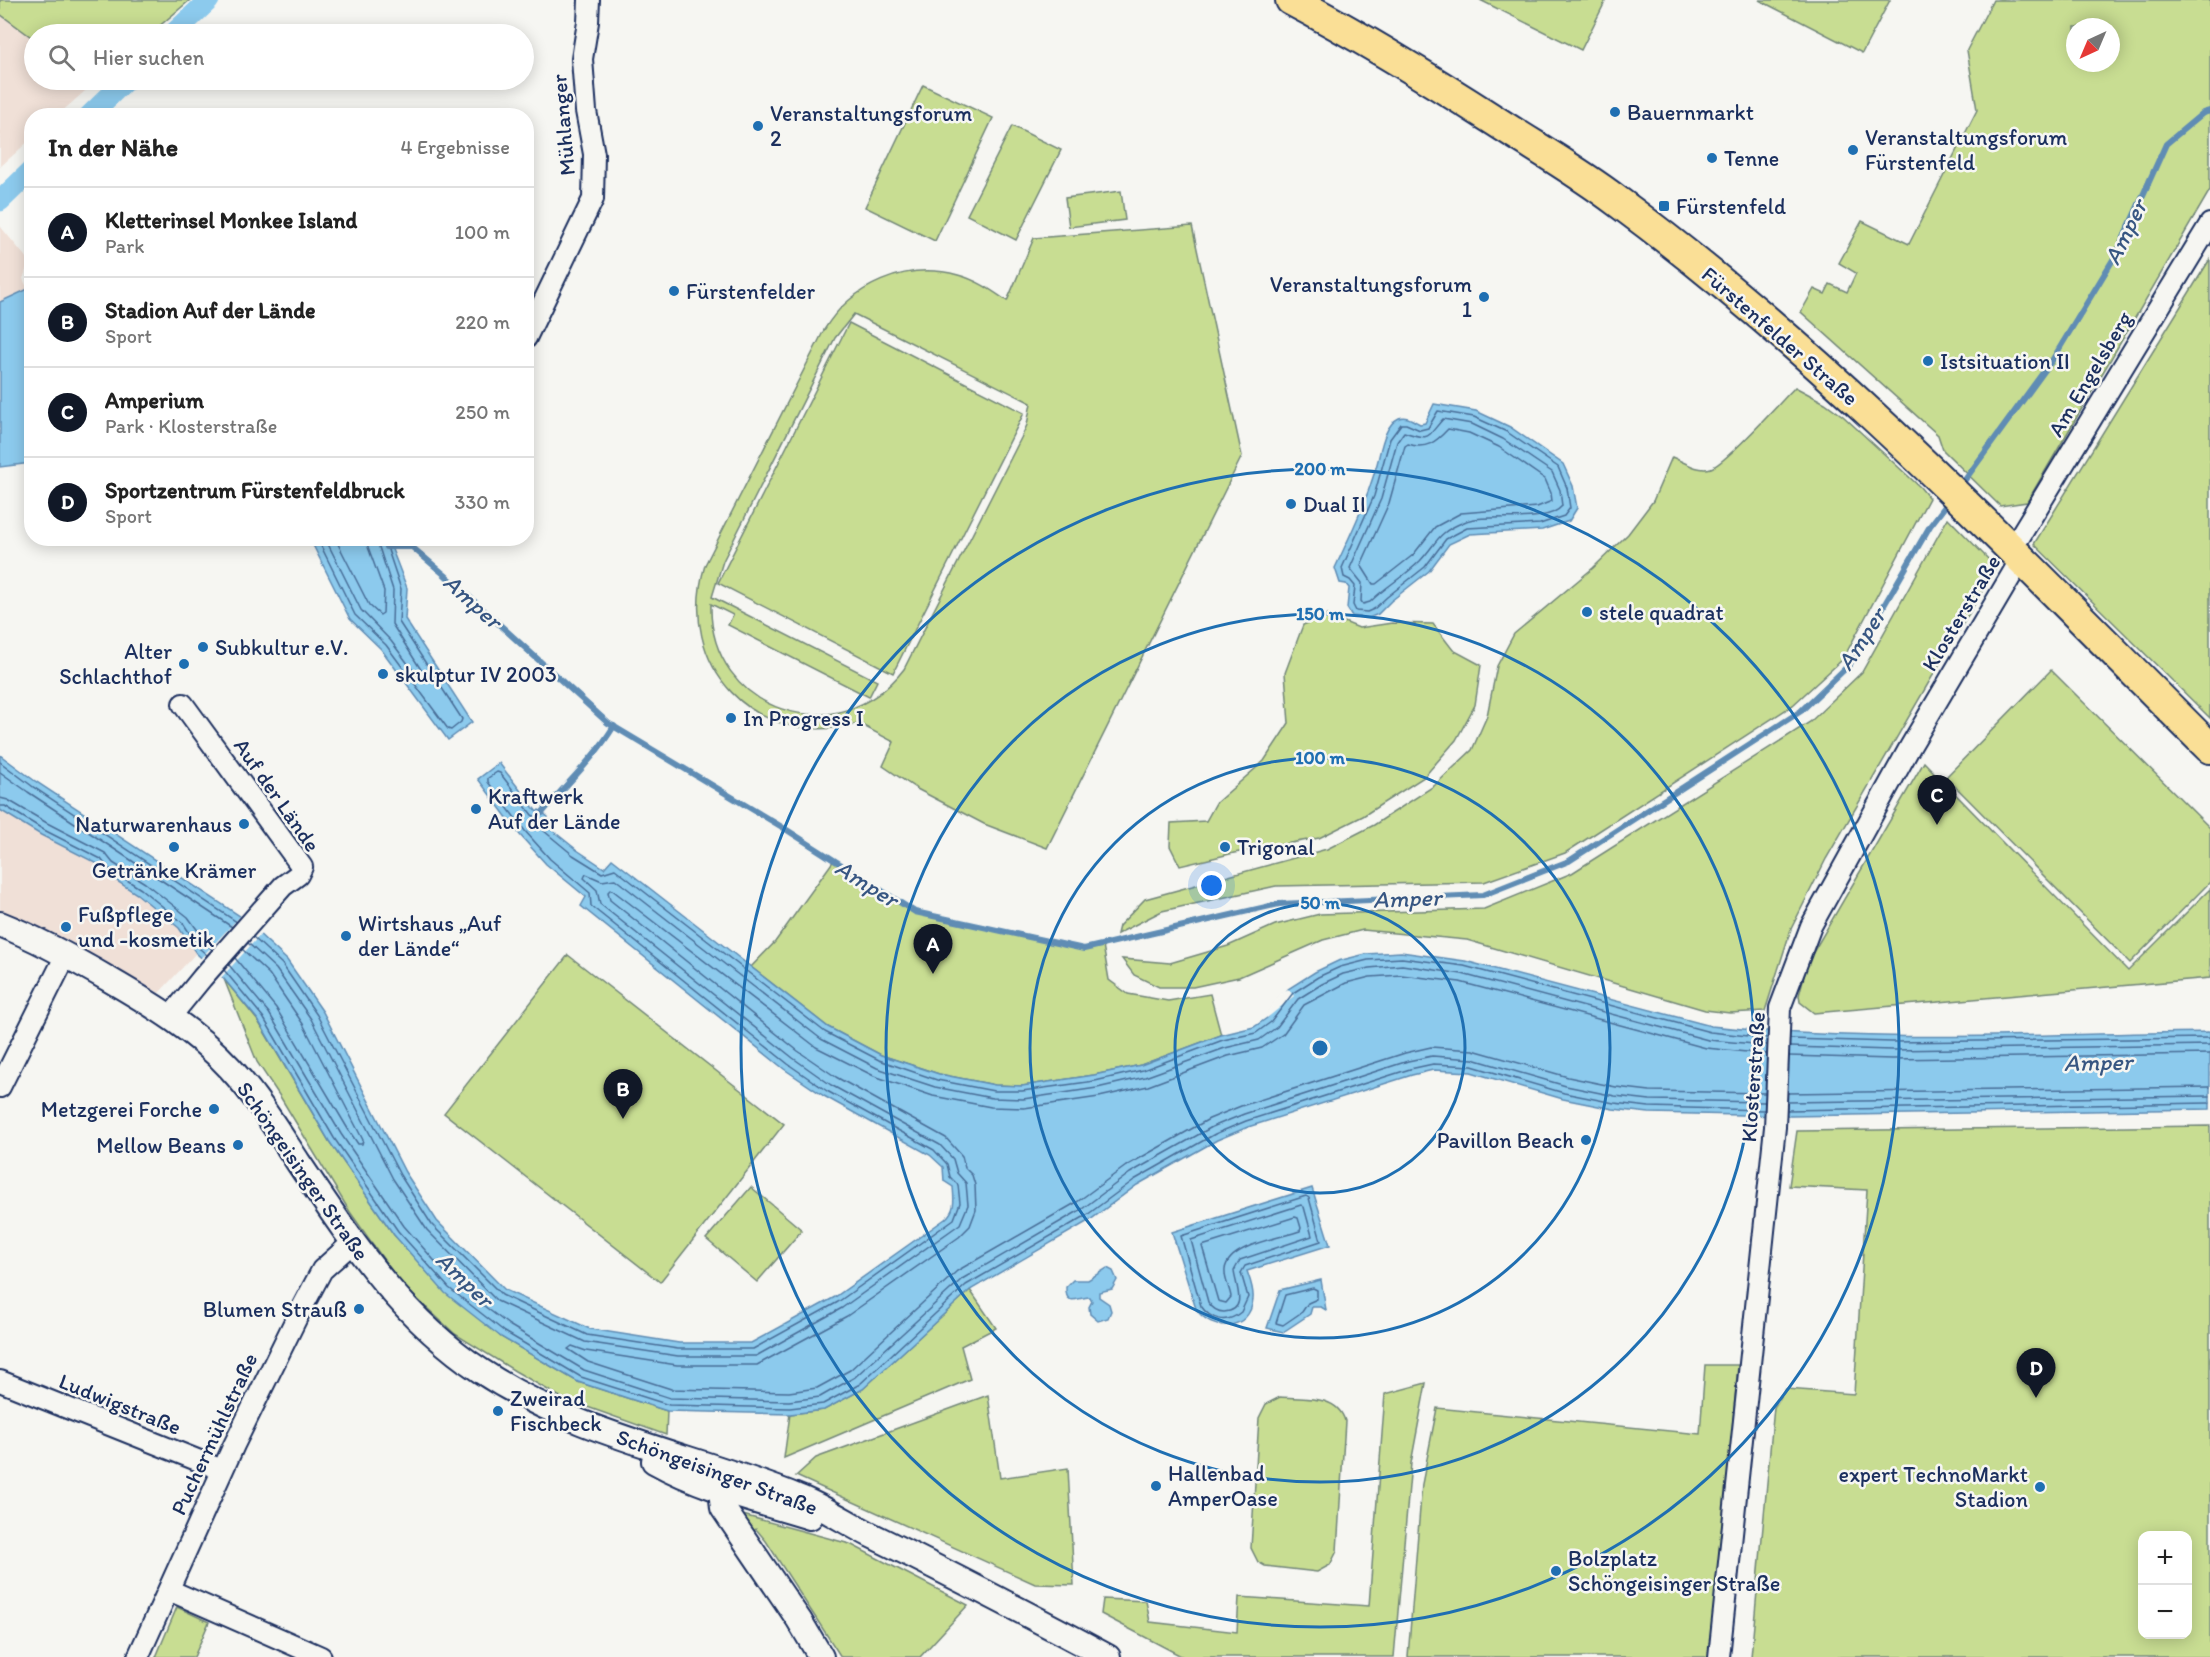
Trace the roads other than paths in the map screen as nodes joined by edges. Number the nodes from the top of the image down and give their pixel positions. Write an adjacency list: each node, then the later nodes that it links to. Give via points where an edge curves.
1 (590, 0): 4 (street, Mühlanger, via 582,59 594,154 593,199)
2 (1291, 0): 5 (main road, Fürstenfelder Straße, via 1390,54 1615,199 1805,354)
3 (2210, 224): 5 (street, Am Engelsberg, via 2020,536)
4 (534, 321)
5 (2015, 554): 7 (main road, Fürstenfelder Straße); 23 (street, Klosterstraße, via 1811,926 1780,1008 1775,1116)
6 (183, 704): 10 (street, Auf der Lände, via 302,867)
7 (2210, 748)
8 (0, 924): 9 (street, Schöngeisinger Straße)
9 (66, 955): 10 (street, Schöngeisinger Straße); 11 (street)
10 (171, 1016): 12 (street, Schöngeisinger Straße, via 246,1087)
11 (0, 1087)
12 (352, 1243): 14 (street, Schöngeisinger Straße, via 403,1305 441,1342 527,1397); 15 (street, Puchermühlstraße, via 322,1270)
13 (0, 1381): 15 (street, Ludwigstraße)
14 (597, 1430): 16 (street, Schöngeisinger Straße, via 676,1473); 17 (street, Schöngeisinger Straße, via 801,1498)
15 (222, 1470): 18 (street, Puchermühlstraße)
16 (721, 1490): 17 (street, Schöngeisinger Straße); 21 (street, via 723,1508)
17 (869, 1534): 22 (street, Schöngeisinger Straße)
18 (169, 1590): 19 (street, Puchermühlstraße); 20 (street)
19 (138, 1657)
20 (321, 1657)
21 (821, 1657)
22 (1108, 1657)
23 (1719, 1657)

